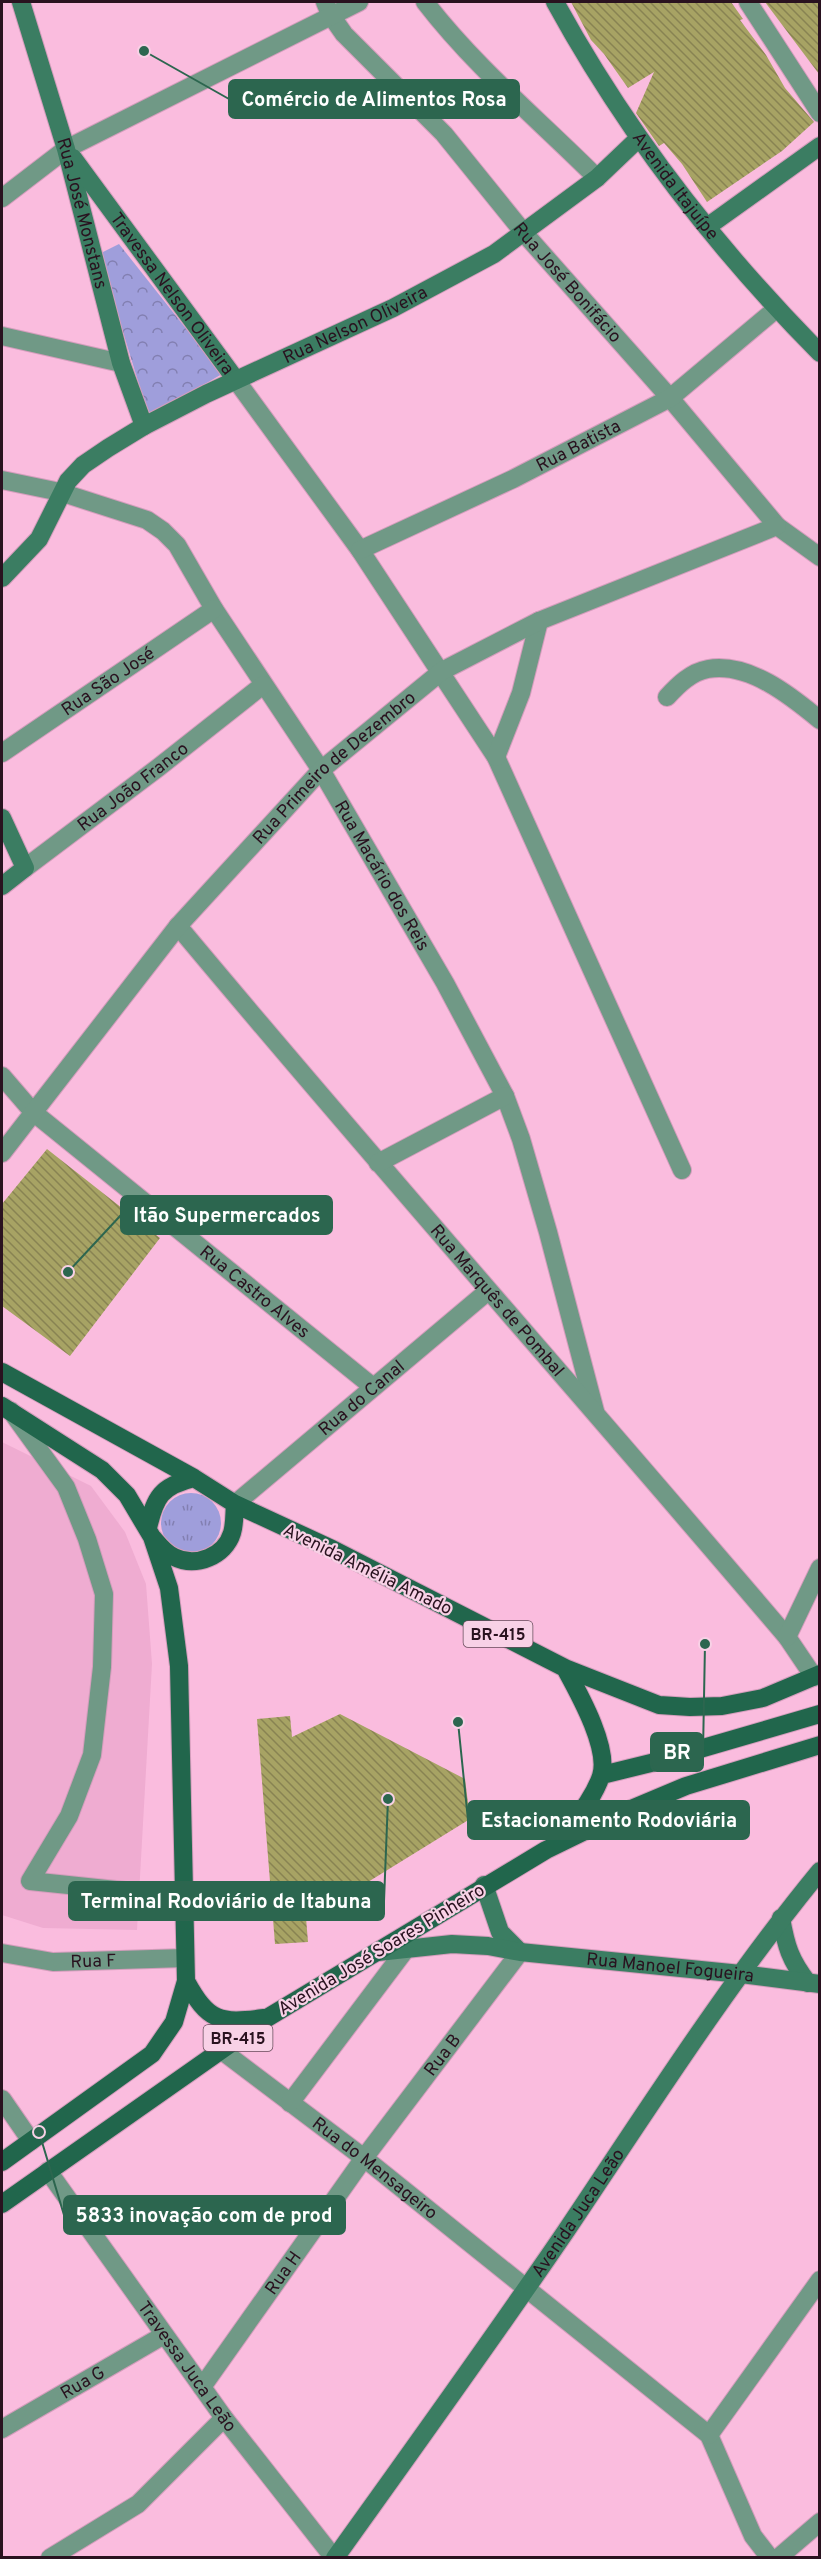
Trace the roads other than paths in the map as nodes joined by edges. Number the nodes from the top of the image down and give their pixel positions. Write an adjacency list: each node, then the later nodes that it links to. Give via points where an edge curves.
1 (21, 2): 10 (main road, Rua José Monstans)
2 (359, 2): 6 (street)
3 (425, 2): 11 (street, via 484,70)
4 (555, 2): 8 (main road, Avenida Itajuípe)
5 (748, 2): 7 (street)
6 (327, 8): 10 (street); 14 (street, Rua José Bonifácio, via 344,34 444,134)
7 (819, 113)
8 (639, 138): 11 (main road, Rua Nelson Oliveira); 13 (main road, Avenida Itajuípe)
9 (819, 146): 13 (main road)
10 (66, 149): 12 (street); 18 (main road, Rua José Monstans); 19 (main road, Travessa Nelson Oliveira)
11 (597, 178): 14 (main road, Rua Nelson Oliveira)
12 (2, 198)
13 (707, 227): 15 (main road, Avenida Itajuípe)
14 (524, 233): 19 (main road, Rua Nelson Oliveira, via 494,254 393,308); 20 (street, Rua José Bonifácio)
15 (776, 309): 17 (main road, Avenida Itajuípe); 20 (street, Rua Batista)
16 (2, 336): 18 (street)
17 (819, 352)
18 (121, 363): 21 (main road, Rua José Monstans)
19 (236, 380): 21 (main road, Rua Nelson Oliveira); 25 (street)
20 (670, 398): 24 (street, Rua José Bonifácio); 25 (street, Rua Batista, via 513,479)
21 (144, 426): 23 (main road, Rua Nelson Oliveira, via 83,465)
22 (2, 480): 23 (street, Rua Macário dos Reis)
23 (60, 492): 27 (main road, via 39,539); 28 (street, Rua Macário dos Reis, via 147,520 163,531 177,545)
24 (777, 526): 26 (street, Rua José Bonifácio); 29 (street, Rua Primeiro de Dezembro)
25 (360, 550): 30 (street)
26 (819, 557)
27 (2, 578)
28 (214, 609): 31 (street, Rua Macário dos Reis); 34 (street, Rua São José)
29 (539, 621): 30 (street, Rua Primeiro de Dezembro); 35 (street, via 520,693)
30 (442, 671): 35 (street); 36 (street, Rua Primeiro de Dezembro)
31 (263, 684): 36 (street, Rua Macário dos Reis); 38 (street, Rua João Franco)
32 (667, 697): 33 (street, via 684,679 706,669 723,668 759,678 786,693)
33 (819, 720)
34 (2, 753)
35 (496, 757): 46 (street)
36 (321, 770): 40 (street, Rua Primeiro de Dezembro); 42 (street, Rua Macário dos Reis, via 446,983)
37 (2, 818): 38 (main road)
38 (25, 868): 39 (main road, Rua João Franco)
39 (2, 886)
40 (178, 926): 43 (street, Rua Primeiro de Dezembro); 45 (street, Rua Marquês de Pombal)
41 (2, 1076): 43 (street, Rua Castro Alves)
42 (505, 1096): 45 (street); 51 (street, Rua Macário dos Reis, via 548,1232)
43 (33, 1112): 44 (street, Rua Primeiro de Dezembro); 49 (street, Rua Castro Alves)
44 (2, 1153)
45 (378, 1163): 47 (street, Rua Marquês de Pombal)
46 (682, 1170)
47 (488, 1290): 49 (street, Rua do Canal); 51 (street, Rua Marquês de Pombal)
48 (2, 1372): 52 (main road, Avenida Amélia Amado)
49 (373, 1388): 53 (street, Rua do Canal)
50 (6, 1408): 54 (main road, via 102,1470 127,1495); 65 (street, via 66,1487 104,1594 102,1667 92,1755 69,1816 30,1881)
51 (595, 1411): 56 (street, Rua Marquês de Pombal)
52 (194, 1478): 53 (main road, Avenida Amélia Amado / BR-415); 54 (main road, via 165,1488 157,1498)
53 (235, 1504): 54 (main road, via 232,1534 225,1546 201,1561 173,1557); 57 (main road, Avenida Amélia Amado / BR-415)
54 (150, 1533): 65 (main road, via 169,1588 179,1666)
55 (819, 1568): 56 (street)
56 (787, 1637): 58 (street, Rua Marquês de Pombal)
57 (565, 1668): 58 (main road, Avenida Amélia Amado / BR-415, via 659,1705 690,1707 763,1698); 61 (main road, via 599,1743)
58 (817, 1675)
59 (819, 1714): 61 (main road)
60 (819, 1745): 62 (main road, BR-415, via 686,1786)
61 (602, 1775): 62 (main road)
62 (558, 1844): 64 (main road, Avenida José Soares Pinheiro / BR-415)
63 (819, 1870): 66 (main road, Avenida Juca Leão)
64 (484, 1885): 68 (main road, Avenida José Soares Pinheiro / BR-415); 69 (main road, via 500,1932)
65 (183, 1896): 71 (main road)
66 (781, 1918): 72 (main road, Avenida Juca Leão); 74 (main road, via 787,1949 796,1967)
67 (406, 1949): 68 (main road, Rua Manoel Fogueira); 69 (main road, Rua Manoel Fogueira, via 452,1944); 78 (street, Avenida José Soares Pinheiro)
68 (378, 1952): 75 (main road, Avenida José Soares Pinheiro / BR-415)
69 (520, 1952): 72 (main road, Rua Manoel Fogueira); 80 (street, Rua B)
70 (2, 1953): 71 (street, Rua F, via 53,1962)
71 (185, 1958): 73 (main road)
72 (741, 1974): 74 (main road, Rua Manoel Fogueira); 85 (main road, Avenida Juca Leão)
73 (186, 1981): 75 (main road, via 199,2004 219,2019 238,2022); 79 (main road, via 174,2022 152,2054)
74 (814, 1984)
75 (267, 2018): 76 (main road, Avenida José Soares Pinheiro / BR-415)
76 (221, 2050): 78 (street, Rua do Mensageiro); 82 (main road, Avenida José Soares Pinheiro / BR-415)
77 (2, 2099): 79 (street)
78 (290, 2103): 80 (street, Rua do Mensageiro)
79 (31, 2141): 81 (main road)
80 (364, 2158): 85 (street, Rua do Mensageiro); 87 (street, Rua H)
81 (2, 2162)
82 (48, 2171): 83 (main road, Avenida José Soares Pinheiro / BR-415); 86 (street, Travessa Juca Leão)
83 (2, 2204)
84 (819, 2280): 90 (street)
85 (526, 2289): 90 (street); 93 (main road, Avenida Juca Leão)
86 (164, 2335): 87 (street, Travessa Juca Leão); 89 (street, Rua G)
87 (202, 2387): 88 (street, Travessa Juca Leão)
88 (224, 2418): 92 (street, via 138,2504); 93 (street, Travessa Juca Leão)
89 (2, 2429)
90 (709, 2435): 94 (street, via 753,2536)
91 (819, 2522): 95 (street)
92 (50, 2558)
93 (335, 2558)
94 (770, 2558)
95 (778, 2558)

